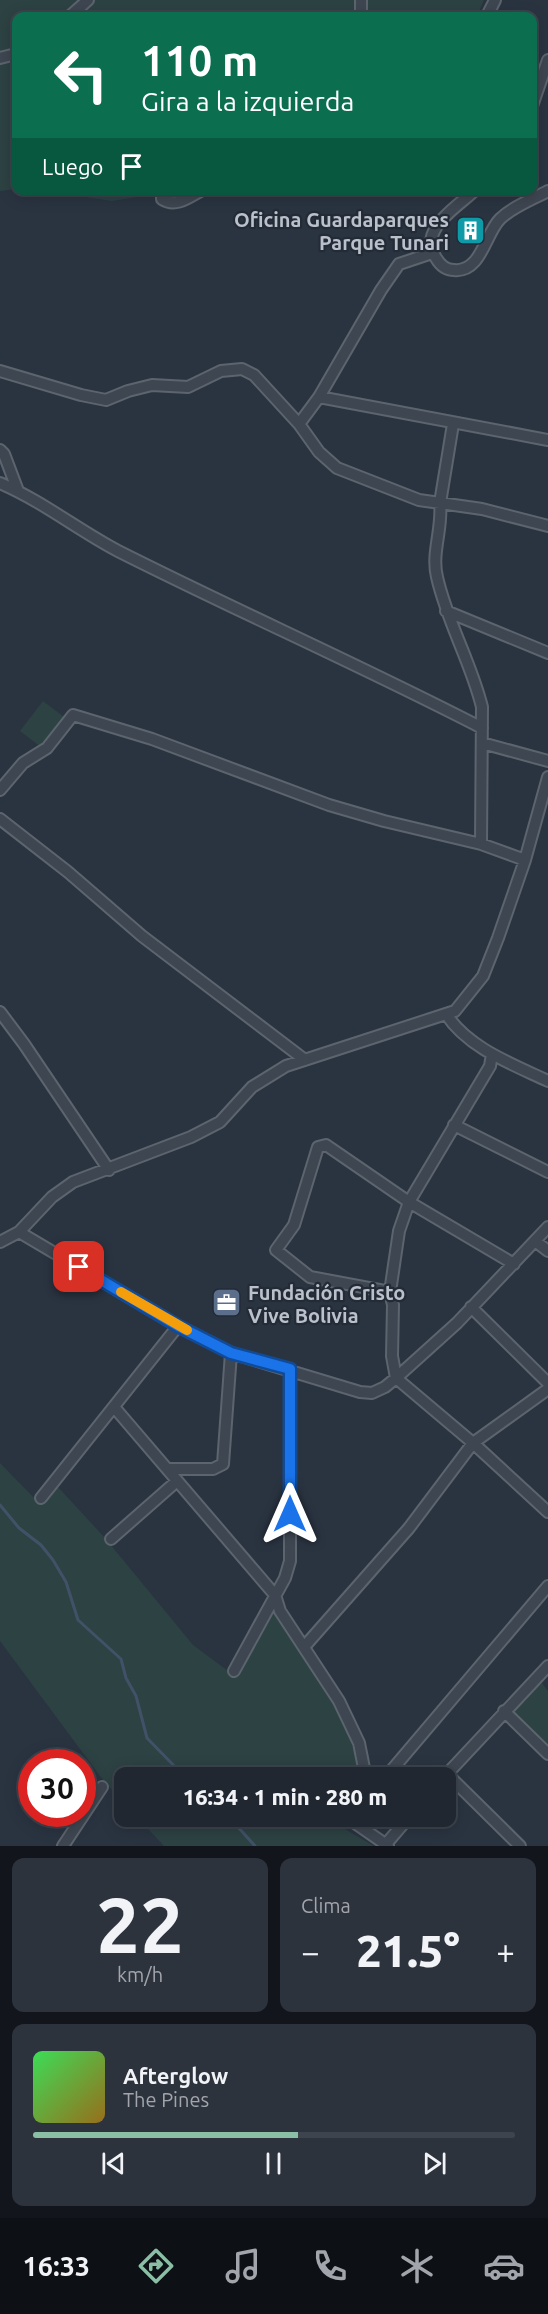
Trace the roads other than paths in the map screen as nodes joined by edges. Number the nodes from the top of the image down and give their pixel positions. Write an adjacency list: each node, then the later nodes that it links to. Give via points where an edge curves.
1 (88, 0): 2 (street)
2 (74, 12)
3 (548, 60): 4 (street)
4 (537, 92)
5 (548, 191): 9 (street, via 499,220 472,265 456,271 442,266)
6 (162, 195): 7 (street, via 162,200 169,203)
7 (193, 195)
8 (470, 195): 9 (street, via 435,229)
9 (432, 253): 11 (street, via 399,264)
10 (0, 371): 12 (street, via 106,400 152,385 189,387 221,371 242,369 254,375)
11 (319, 397): 12 (street); 13 (street)
12 (299, 424): 18 (street, via 319,452 337,468 419,500)
13 (453, 424): 14 (street); 18 (street)
14 (548, 440)
15 (0, 450): 17 (street)
16 (0, 483): 17 (street)
17 (18, 491): 22 (street, via 116,550)
18 (440, 503): 19 (street); 20 (street, via 436,574)
19 (548, 526)
20 (446, 611): 21 (street); 22 (street, via 477,689)
21 (548, 651)
22 (482, 728): 23 (street)
23 (482, 743): 24 (street); 28 (street)
24 (548, 761)
25 (548, 777): 29 (street)
26 (0, 790): 28 (street, via 23,763 47,748 74,715 152,739 329,805)
27 (0, 819): 33 (street, via 142,936)
28 (481, 844): 29 (street)
29 (525, 860): 31 (street, via 483,976 455,1011)
30 (0, 1012): 36 (street)
31 (446, 1014): 32 (street, via 455,1028); 33 (street)
32 (492, 1054): 34 (street); 35 (street, via 490,1066)
33 (305, 1060): 36 (street, via 286,1066 252,1087 220,1122)
34 (548, 1081)
35 (454, 1125): 37 (street); 38 (street)
36 (109, 1170): 40 (street, via 73,1182 52,1197)
37 (548, 1172)
38 (409, 1202): 44 (street); 45 (street, via 399,1231); 45 (street, via 326,1145 318,1147 294,1225 276,1250 310,1277)
39 (548, 1227): 41 (street)
40 (19, 1232): 42 (street); 47 (street)
41 (535, 1240): 43 (street); 44 (street)
42 (0, 1242)
43 (548, 1251)
44 (514, 1264): 46 (street)
45 (390, 1292): 50 (street)
46 (471, 1308): 50 (street); 51 (street)
47 (178, 1326): 48 (street); 53 (street)
48 (231, 1353): 49 (street); 55 (street, via 223,1464 213,1469)
49 (290, 1369): 50 (street, via 360,1392 372,1393); 61 (street, via 290,1561)
50 (396, 1378): 54 (street)
51 (548, 1383)
52 (548, 1389): 54 (street)
53 (114, 1407): 55 (street); 57 (street)
54 (473, 1443): 58 (street); 62 (street, via 409,1528)
55 (167, 1469): 56 (street)
56 (177, 1481): 59 (street); 61 (street)
57 (41, 1498)
58 (548, 1512)
59 (111, 1539)
60 (548, 1586): 68 (street)
61 (275, 1595): 62 (street, via 280,1611); 64 (street)
62 (304, 1647): 67 (street, via 339,1701 358,1743)
63 (548, 1666): 65 (street)
64 (234, 1671)
65 (504, 1711): 66 (street); 69 (street)
66 (548, 1754)
67 (363, 1767)
68 (394, 1767)
69 (454, 1767)
70 (456, 1785): 76 (street)
71 (102, 1787): 75 (street)
72 (361, 1827): 74 (street)
73 (401, 1827): 74 (street)
74 (387, 1845)
75 (63, 1846)
76 (520, 1846)

